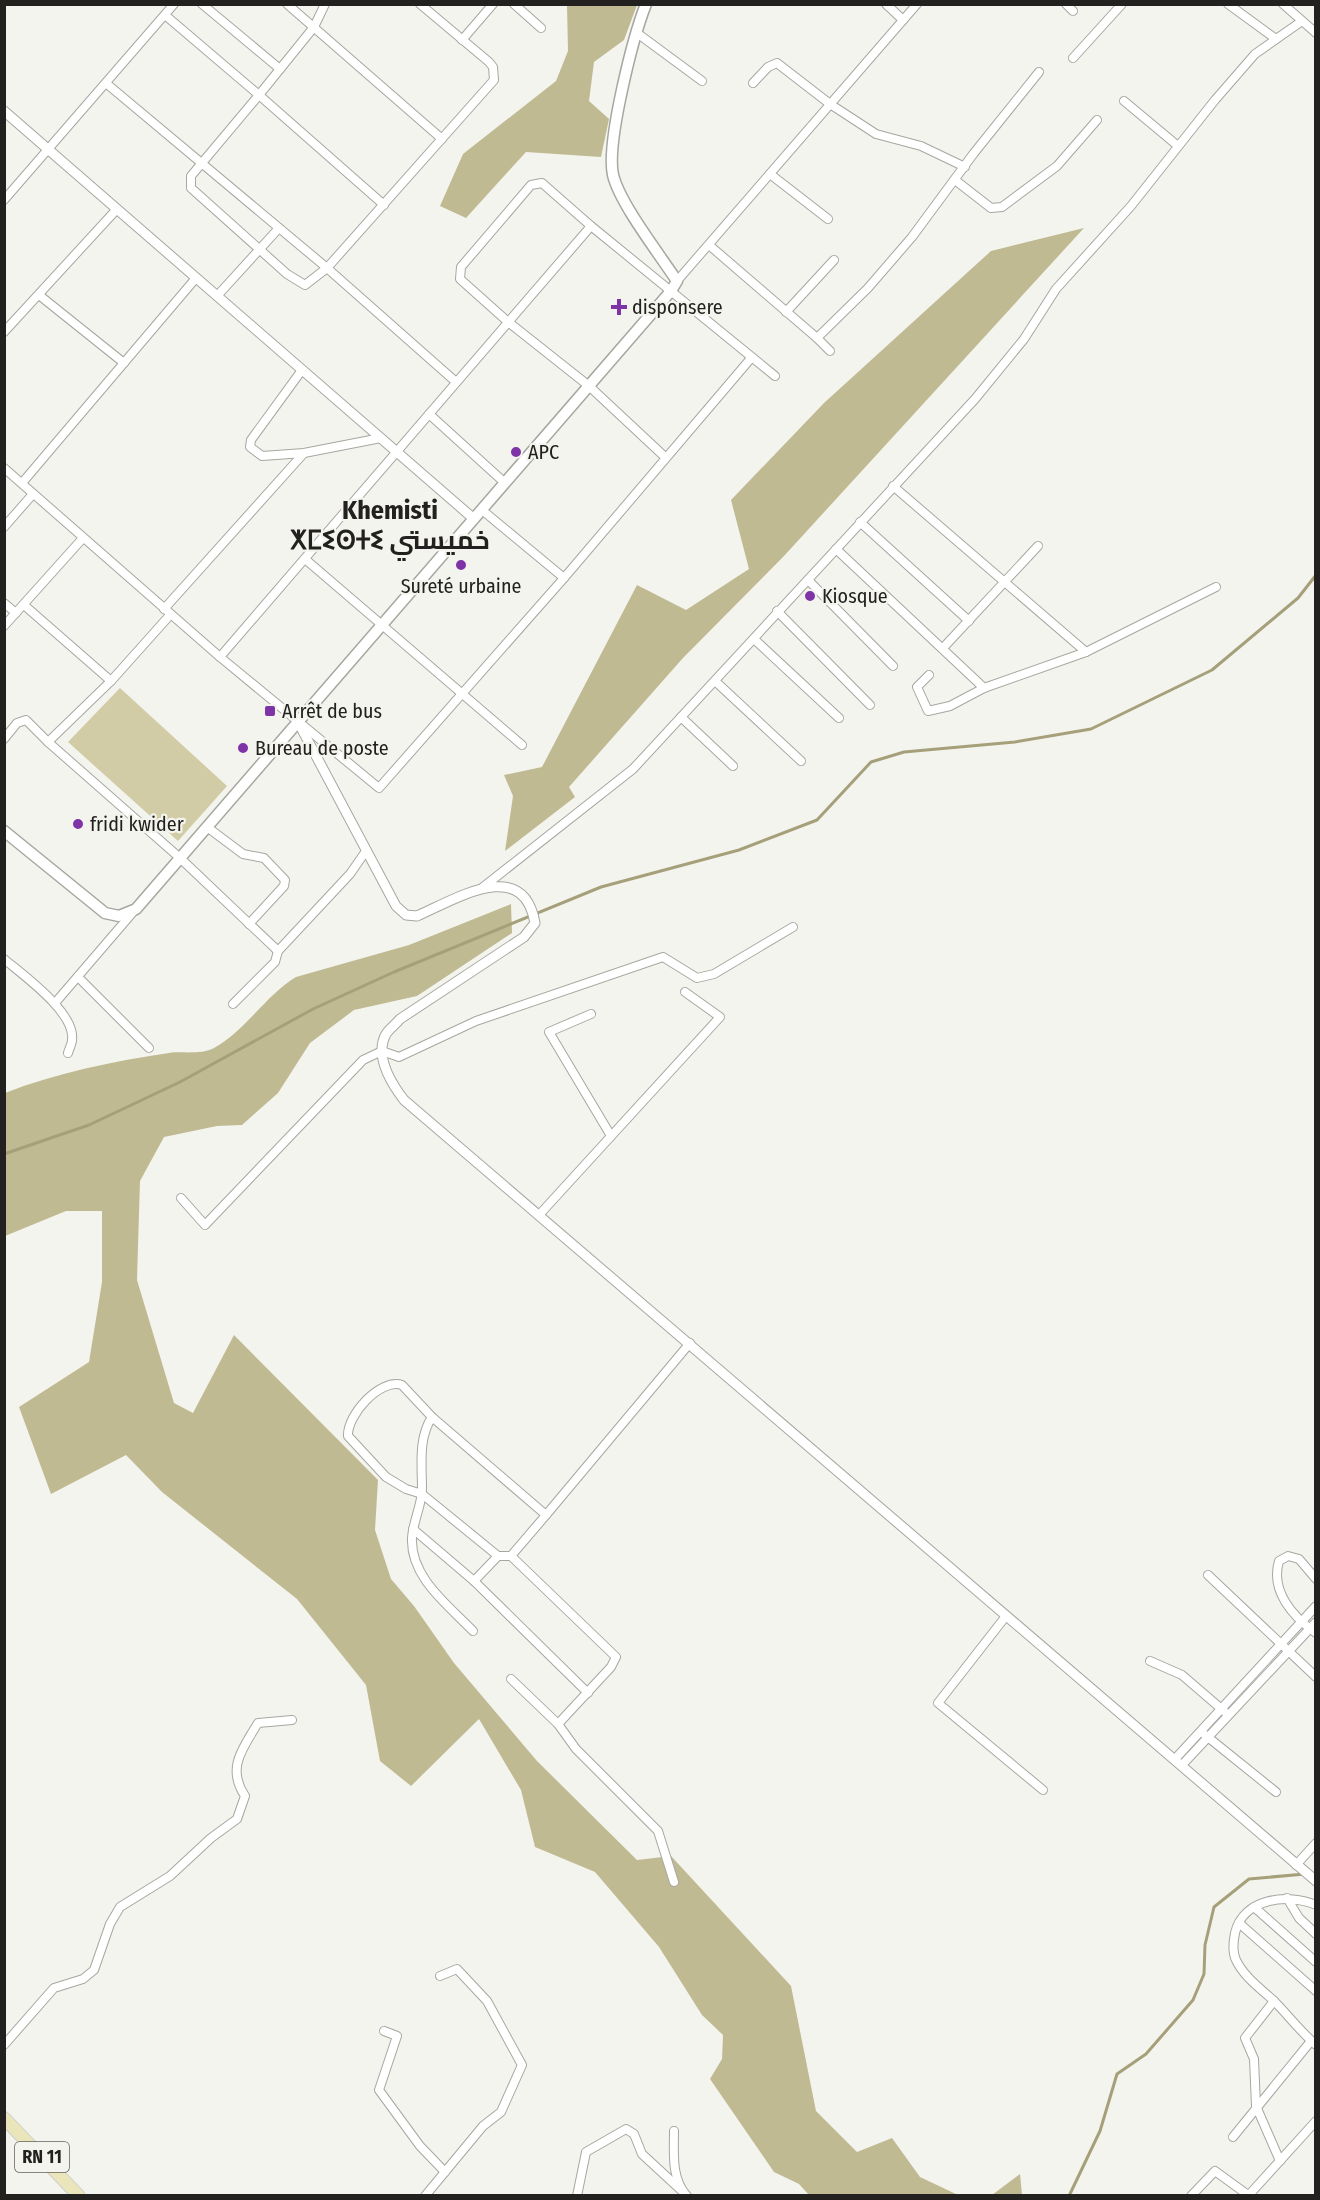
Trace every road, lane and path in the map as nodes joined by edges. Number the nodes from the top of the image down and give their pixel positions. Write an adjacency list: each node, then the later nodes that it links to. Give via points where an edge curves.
1 (174, 4): 16 (street)
2 (202, 4): 26 (street)
3 (287, 4): 19 (street)
4 (325, 4): 19 (street)
5 (420, 4): 24 (street)
6 (494, 4): 24 (street)
7 (514, 4): 20 (street)
8 (646, 4): 21 (main road)
9 (886, 4): 17 (street)
10 (917, 4): 17 (street)
11 (1066, 4): 15 (street)
12 (1122, 4): 25 (street)
13 (1228, 4): 23 (street)
14 (1283, 4): 18 (street)
15 (1073, 11)
16 (165, 15): 30 (street); 31 (street)
17 (903, 20): 33 (street)
18 (1302, 21): 22 (street); 23 (street)
19 (314, 27): 26 (street); 36 (street)
20 (541, 28)
21 (637, 33): 28 (street); 54 (main road, via 612,147 614,176)
22 (1316, 33)
23 (1276, 39): 37 (street, via 1255,54)
24 (462, 40): 36 (street, via 493,67 494,80)
25 (1073, 58)
26 (280, 69): 31 (street)
27 (1039, 72): 40 (street)
28 (702, 81)
29 (753, 83): 33 (street, via 777,63)
30 (107, 84): 38 (street); 39 (street)
31 (258, 95): 39 (street); 44 (street)
32 (1124, 101): 37 (street)
33 (830, 104): 40 (street, via 876,134 921,146); 41 (street)
34 (4, 111): 38 (street)
35 (1096, 120): 42 (street, via 1056,166 1002,207 991,208)
36 (442, 139): 44 (street)
37 (1178, 146): 76 (street, via 1131,206 1056,289 1024,339 975,399)
38 (49, 150): 43 (street); 45 (street)
39 (201, 163): 48 (street); 50 (street, via 190,180 191,188)
40 (965, 167): 42 (street)
41 (770, 174): 46 (street); 49 (street)
42 (955, 180): 60 (street, via 888,265)
43 (4, 200)
44 (384, 205): 52 (street)
45 (117, 209): 53 (street); 55 (street)
46 (828, 219)
47 (591, 226): 54 (street); 58 (street); 58 (street, via 542,183 528,188 459,274 464,284)
48 (279, 228): 50 (street); 52 (street)
49 (709, 245): 54 (street); 57 (street)
50 (259, 250): 52 (street, via 302,284 309,284); 56 (street)
51 (834, 260): 57 (street)
52 (327, 268): 66 (street)
53 (196, 278): 56 (street); 63 (street)
54 (674, 286): 62 (street); 67 (main road)
55 (39, 295): 59 (street); 63 (street)
56 (218, 296): 64 (street)
57 (786, 312): 60 (street)
58 (507, 321): 66 (street); 67 (street)
59 (4, 332)
60 (817, 338): 61 (street)
61 (830, 351)
62 (752, 357): 65 (street); 72 (street)
63 (124, 363): 74 (street)
64 (303, 370): 69 (street); 71 (street, via 258,428 250,447 262,456)
65 (775, 376)
66 (456, 382): 68 (street)
67 (589, 386): 72 (street); 75 (main road)
68 (429, 414): 70 (street); 75 (street)
69 (381, 438): 70 (street); 71 (street)
70 (397, 452): 79 (street); 85 (street)
71 (303, 453): 93 (street)
72 (665, 457): 86 (street)
73 (4, 468): 74 (street)
74 (22, 483): 77 (street)
75 (505, 483): 78 (main road)
76 (893, 486): 80 (street); 88 (street)
77 (33, 494): 81 (street); 82 (street)
78 (482, 510): 79 (main road); 86 (street)
79 (474, 519): 96 (main road)
80 (860, 522): 84 (street); 95 (street)
81 (4, 527)
82 (83, 538): 91 (street); 93 (street)
83 (1038, 546): 88 (street)
84 (836, 549): 87 (street); 99 (street)
85 (305, 559): 96 (street); 101 (street)
86 (564, 578): 107 (street)
87 (808, 580): 92 (street); 102 (street)
88 (1005, 582): 95 (street); 100 (street)
89 (1216, 586): 100 (street)
90 (4, 603): 94 (street)
91 (24, 605): 94 (street); 104 (street)
92 (777, 611): 98 (street); 108 (street)
93 (167, 612): 101 (street); 104 (street)
94 (16, 614): 97 (street)
95 (969, 621): 99 (street)
96 (383, 624): 107 (street); 111 (main road)
97 (4, 626)
98 (753, 639): 105 (street); 110 (street)
99 (944, 648): 106 (street)
100 (1086, 652): 106 (street)
101 (220, 657): 111 (street)
102 (893, 666)
103 (929, 675): 106 (street, via 917,687 928,711 950,706)
104 (111, 681): 113 (street)
105 (715, 681): 109 (street); 115 (street)
106 (984, 688)
107 (462, 693): 111 (street, via 379,788); 114 (street)
108 (870, 705)
109 (681, 717): 116 (street); 121 (street, via 633,769)
110 (839, 718)
111 (298, 722): 117 (main road); 119 (street)
112 (4, 739): 113 (street, via 17,723 26,720)
113 (48, 742): 120 (street)
114 (522, 744)
115 (801, 761)
116 (733, 766)
117 (207, 827): 120 (main road); 123 (street, via 243,854 264,858 285,880 284,886)
118 (4, 831): 122 (main road, via 105,913 119,916)
119 (366, 851): 121 (street, via 396,906 406,915 417,916); 125 (street, via 350,874)
120 (180, 858): 122 (main road); 123 (street)
121 (482, 888): 133 (street, via 505,885 521,892 532,906 535,923 524,937 400,1019 386,1034)
122 (136, 909): 127 (street)
123 (249, 924): 125 (street)
124 (793, 927): 133 (street, via 714,974 697,978 663,957 476,1020 399,1057)
125 (278, 951): 130 (street, via 275,962)
126 (4, 959): 129 (street)
127 (79, 978): 129 (street); 132 (street)
128 (685, 992): 135 (street, via 720,1017)
129 (55, 1003): 134 (street, via 73,1038)
130 (233, 1004)
131 (591, 1014): 135 (street, via 549,1032)
132 (149, 1048)
133 (382, 1050): 136 (street, via 363,1060 205,1225); 137 (street, via 391,1084 404,1100)
134 (68, 1053)
135 (611, 1136): 137 (street)
136 (181, 1198)
137 (539, 1215): 138 (street)
138 (690, 1343): 141 (street); 149 (street)
139 (432, 1418): 140 (street, via 423,1439); 140 (street, via 412,1392 396,1383 381,1387 348,1430 357,1448 386,1477); 141 (street)
140 (422, 1494): 142 (street); 143 (street)
141 (546, 1515): 144 (street)
142 (413, 1529): 147 (street); 152 (street, via 416,1565)
143 (498, 1556): 144 (street); 147 (street)
144 (511, 1556): 159 (street, via 613,1652 615,1661)
145 (1208, 1575): 154 (street)
146 (1316, 1579): 150 (street, via 1299,1559 1288,1556 1279,1561 1279,1591)
147 (474, 1581): 159 (street)
148 (1316, 1606): 150 (street)
149 (1006, 1616): 166 (street); 167 (street, via 938,1703)
150 (1302, 1621): 153 (street); 154 (street)
151 (1316, 1622): 153 (street)
152 (473, 1631)
153 (1312, 1631): 155 (street)
154 (1281, 1644): 155 (street); 160 (street)
155 (1288, 1651): 157 (street); 161 (street)
156 (1150, 1661): 160 (street, via 1182,1676)
157 (1316, 1677)
158 (511, 1679): 163 (street)
159 (588, 1693): 163 (street)
160 (1221, 1709): 161 (street); 164 (street)
161 (1228, 1715): 165 (street)
162 (292, 1720): 184 (street, via 258,1723 241,1752 236,1761 237,1785 245,1796 237,1819 170,1876 120,1908 110,1924 94,1970 83,1979 54,1988)
163 (558, 1724): 172 (street, via 576,1749 658,1831)
164 (1201, 1731): 165 (street); 166 (street)
165 (1208, 1737): 166 (street); 168 (street)
166 (1179, 1762): 170 (street)
167 (1043, 1790)
168 (1276, 1792)
169 (1316, 1843): 170 (street)
170 (1296, 1864): 171 (street)
171 (1316, 1881)
172 (674, 1882)
173 (1287, 1898): 174 (street); 175 (street); 177 (street, via 1299,1918)
174 (1316, 1905)
175 (1254, 1907): 176 (street); 178 (street)
176 (1239, 1923): 180 (street); 181 (street, via 1233,1950 1236,1960)
177 (1316, 1934)
178 (1316, 1962)
179 (440, 1976): 191 (street, via 457,1969 480,1993 522,2065 501,2112 483,2126)
180 (1316, 1991)
181 (1274, 2001): 183 (street); 185 (street, via 1245,2038 1254,2059)
182 (384, 2031): 191 (street, via 397,2036 380,2090 420,2146)
183 (1313, 2043): 185 (street)
184 (4, 2044)
185 (1256, 2106): 189 (street); 190 (street)
186 (4, 2118): 194 (main road, RN 11)
187 (1316, 2121): 190 (street)
188 (674, 2131): 192 (street, via 675,2169)
189 (1233, 2137)
190 (1280, 2161): 193 (street)
191 (445, 2172): 195 (street)
192 (684, 2193): 196 (street, via 642,2154 634,2134 626,2129 586,2152)
193 (1248, 2195): 197 (street, via 1215,2170)
194 (79, 2196)
195 (425, 2196)
196 (577, 2196)
197 (1191, 2196)

